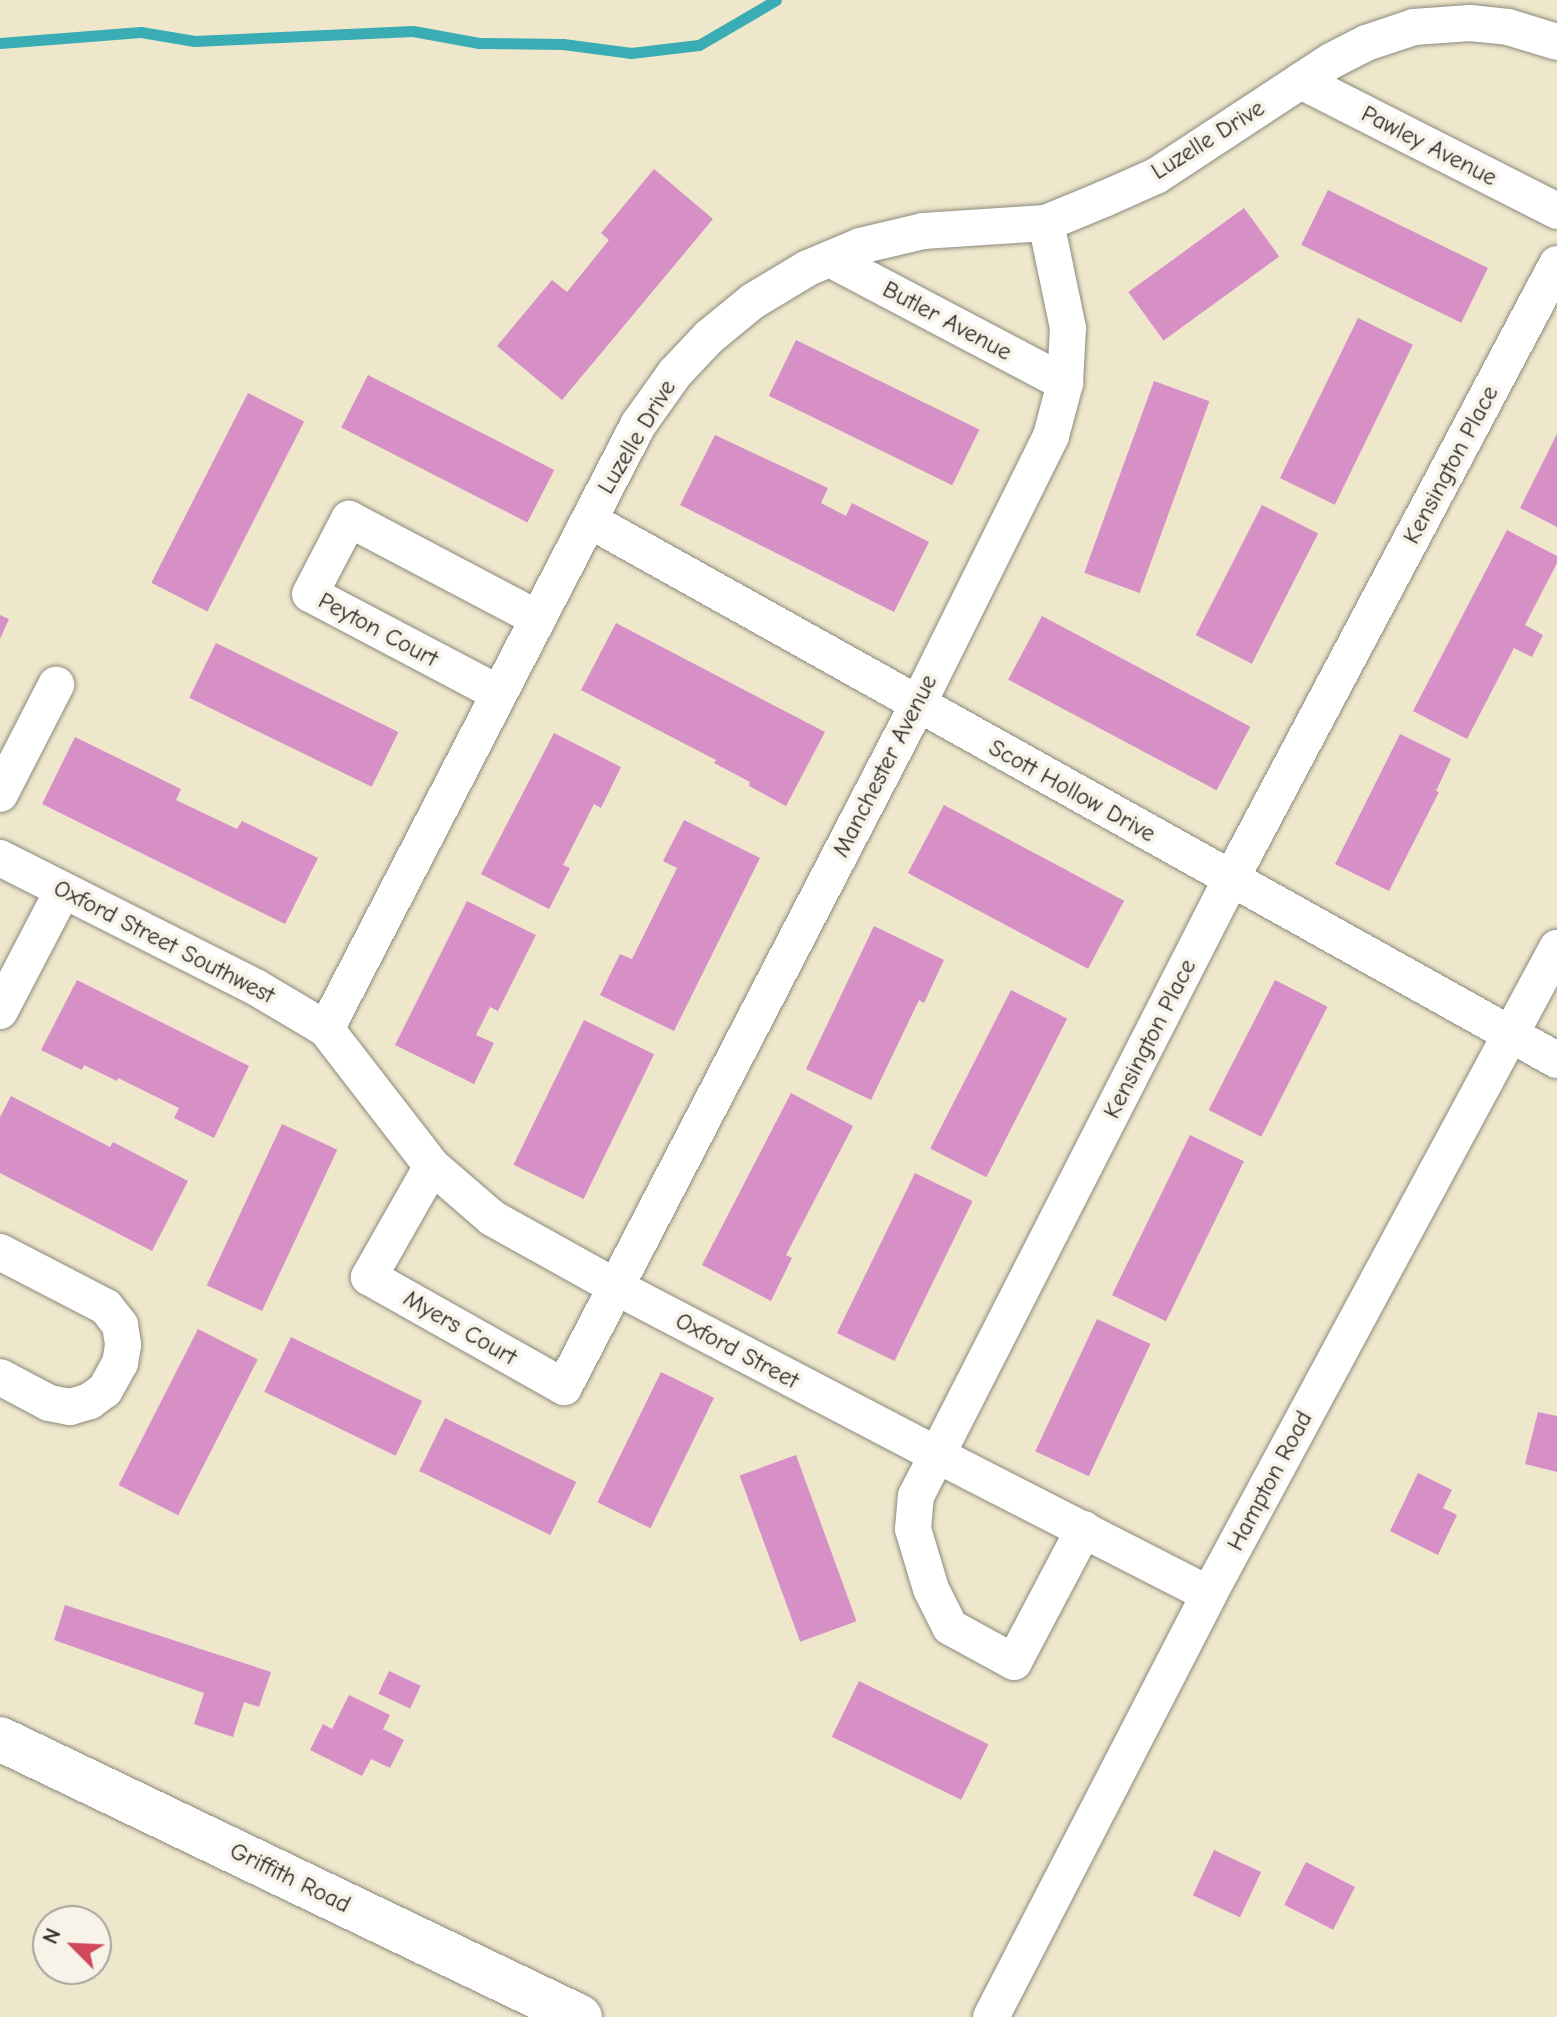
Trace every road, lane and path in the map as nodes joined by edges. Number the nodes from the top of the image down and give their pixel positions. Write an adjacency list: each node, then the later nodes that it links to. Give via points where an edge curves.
1 (1557, 42): 2 (street, Luzelle Drive, via 1508,27 1470,23 1414,27 1366,43)
2 (1301, 81): 3 (street, Pawley Avenue); 4 (street, Luzelle Drive, via 1156,176)
3 (1557, 211)
4 (1046, 223): 5 (street, Luzelle Drive, via 923,231); 7 (street, Manchester Avenue, via 1068,328)
5 (830, 259): 7 (street, Butler Avenue); 8 (street, Luzelle Drive, via 753,301 675,373 638,425)
6 (1557, 264): 15 (street, Kensington Place)
7 (1065, 383): 12 (street, Manchester Avenue, via 1035,472)
8 (589, 520): 9 (street, Luzelle Drive); 12 (street, Scott Hollow Drive)
9 (537, 618): 11 (street, Luzelle Drive); 11 (street, Peyton Court, via 349,519 329,556 310,594)
10 (56, 685): 13 (street)
11 (498, 693): 19 (street, Luzelle Drive)
12 (918, 704): 15 (street, Scott Hollow Drive); 24 (street, Manchester Avenue)
13 (0, 794)
14 (0, 858): 16 (street, Oxford Street Southwest)
15 (1231, 879): 20 (street, Scott Hollow Drive); 26 (street, Kensington Place)
16 (63, 890): 18 (street); 19 (street, Oxford Street Southwest, via 257,988)
17 (1557, 948): 20 (street, Hampton Road)
18 (0, 1011)
19 (326, 1029): 22 (street, Oxford Street)
20 (1510, 1035): 21 (street, Scott Hollow Drive); 28 (street, Hampton Road)
21 (1557, 1060)
22 (432, 1166): 24 (street, Oxford Street, via 492,1218); 24 (street, Myers Court, via 369,1277 564,1387)
23 (0, 1252): 25 (street, via 106,1307 120,1325 123,1345 105,1390 70,1407 49,1403)
24 (616, 1287): 26 (street, Oxford Street)
25 (0, 1377)
26 (937, 1455): 27 (street, Oxford Street); 27 (street, Kensington Place, via 916,1496 913,1529 931,1589 950,1627 1014,1662)
27 (1084, 1529): 28 (street, Oxford Street)
28 (1209, 1594): 31 (street, Hampton Road)
29 (0, 1739): 30 (street, Griffith Road)
30 (580, 2017)
31 (991, 2017)

